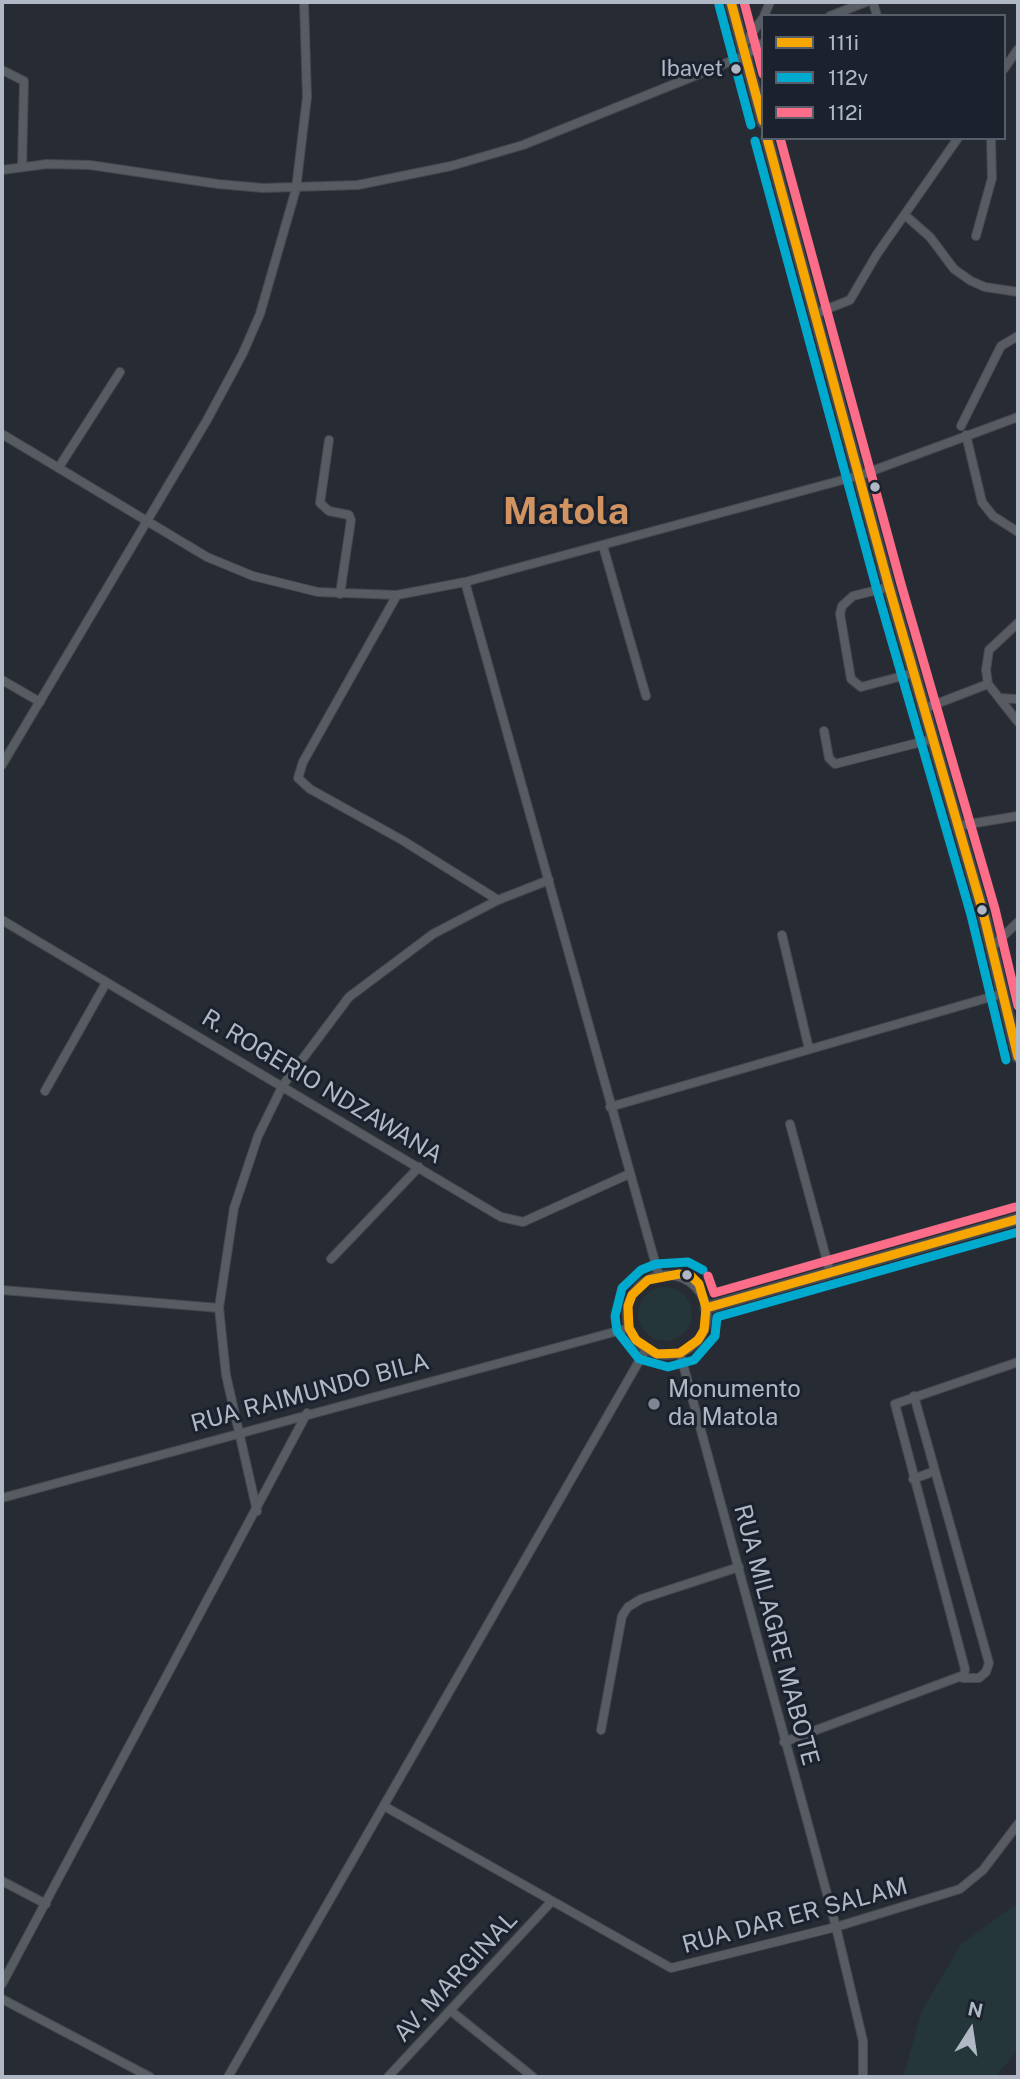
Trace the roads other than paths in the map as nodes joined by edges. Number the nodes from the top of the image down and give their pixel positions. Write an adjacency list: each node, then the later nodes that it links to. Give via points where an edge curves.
1 (304, 2): 17 (street, via 307,97)
2 (731, 2): 8 (street)
3 (866, 2): 4 (street)
4 (835, 14)
5 (761, 20): 8 (street)
6 (761, 44): 8 (street)
7 (1018, 49): 9 (street)
8 (743, 52): 11 (street); 17 (street, via 574,126 482,158 358,185)
9 (1006, 66)
10 (2, 70): 15 (street, via 24,81)
11 (761, 115)
12 (768, 140): 21 (street)
13 (957, 140): 18 (street)
14 (991, 140): 19 (street, via 992,178)
15 (22, 167): 16 (street); 17 (street, via 90,165 218,184)
16 (2, 170)
17 (296, 189): 30 (street, via 273,275 243,353)
18 (906, 216): 20 (street, via 930,237 954,269 971,281); 21 (street, via 850,300)
19 (976, 236)
20 (1018, 292)
21 (817, 313): 29 (street)
22 (1018, 336): 25 (street, via 1001,346)
23 (120, 372): 28 (street)
24 (1018, 417): 25 (street)
25 (964, 430): 29 (street); 31 (street, via 982,502 993,516)
26 (2, 434): 28 (street)
27 (329, 440): 35 (street, via 320,503 351,520)
28 (59, 467): 30 (street)
29 (861, 475): 32 (street); 34 (street)
30 (147, 523): 35 (street, via 207,557 253,576); 44 (street)
31 (1018, 532)
32 (603, 546): 33 (street); 41 (street)
33 (465, 582): 36 (street); 52 (street)
34 (888, 587): 38 (street); 38 (street, via 853,596 842,606 850,679 861,687)
35 (340, 594): 36 (street)
36 (397, 595): 53 (street, via 298,778)
37 (1018, 623): 40 (street, via 989,650)
38 (914, 673): 45 (street)
39 (2, 680): 44 (street)
40 (988, 684): 42 (street); 45 (street)
41 (646, 696)
42 (999, 698): 43 (street); 46 (street)
43 (1017, 699)
44 (40, 702): 49 (street)
45 (923, 709): 48 (street)
46 (1018, 722)
47 (824, 732): 48 (street, via 829,758 835,764)
48 (933, 739): 51 (street)
49 (2, 765)
50 (1018, 816): 51 (street)
51 (957, 826): 57 (street)
52 (549, 880): 53 (street); 64 (street)
53 (498, 900): 62 (street, via 433,934 349,997)
54 (2, 920): 58 (street, R. ROGERIO NDZAWANA)
55 (1018, 922): 57 (street)
56 (782, 934): 60 (street)
57 (992, 947): 59 (street)
58 (106, 983): 62 (street, R. ROGERIO NDZAWANA); 63 (street)
59 (1001, 994): 60 (street); 61 (street)
60 (809, 1049): 64 (street)
61 (1018, 1057)
62 (283, 1085): 66 (street, R. ROGERIO NDZAWANA); 73 (street, via 245,1167)
63 (45, 1091)
64 (610, 1107): 67 (street)
65 (790, 1124): 70 (street)
66 (419, 1167): 67 (street, R. ROGERIO NDZAWANA, via 514,1222); 69 (street)
67 (629, 1174): 71 (street)
68 (1018, 1219): 70 (street)
69 (331, 1259)
70 (830, 1272): 74 (street)
71 (659, 1276): 74 (street, via 687,1281 700,1292); 75 (street, via 632,1295)
72 (2, 1290): 73 (street)
73 (219, 1308): 81 (street)
74 (706, 1308): 77 (street, via 704,1330)
75 (629, 1328): 76 (street); 80 (street, RUA RAIMUNDO BILA)
76 (646, 1349): 77 (street); 90 (street)
77 (680, 1353): 86 (street, RUA MILAGRE MABOTE)
78 (1018, 1362): 79 (street)
79 (914, 1395): 82 (street); 83 (street, via 894,1407)
80 (307, 1413): 81 (street, RUA RAIMUNDO BILA); 85 (street)
81 (238, 1433): 84 (street, RUA RAIMUNDO BILA); 85 (street)
82 (935, 1471): 83 (street); 87 (street, via 989,1663 979,1678)
83 (913, 1479): 87 (street, via 965,1669)
84 (2, 1498)
85 (257, 1511): 94 (street)
86 (739, 1567): 88 (street, via 628,1606 622,1616); 89 (street, RUA MILAGRE MABOTE)
87 (962, 1678): 89 (street)
88 (601, 1730)
89 (784, 1742): 95 (street, RUA MILAGRE MABOTE)
90 (384, 1806): 93 (street, RUA DAR ER SALAM); 100 (street)
91 (1018, 1824): 95 (street, RUA DAR ER SALAM, via 983,1870 960,1889)
92 (2, 1881): 94 (street)
93 (551, 1902): 95 (street, RUA DAR ER SALAM, via 671,1968); 98 (street, AV. MARGINAL)
94 (46, 1904): 96 (street)
95 (836, 1927): 103 (street, RUA MILAGRE MABOTE, via 863,2040)
96 (2, 1984)
97 (2, 1999): 99 (street)
98 (451, 2011): 101 (street, AV. MARGINAL); 102 (street)
99 (150, 2077)
100 (228, 2077)
101 (388, 2077)
102 (533, 2077)
103 (863, 2077)

